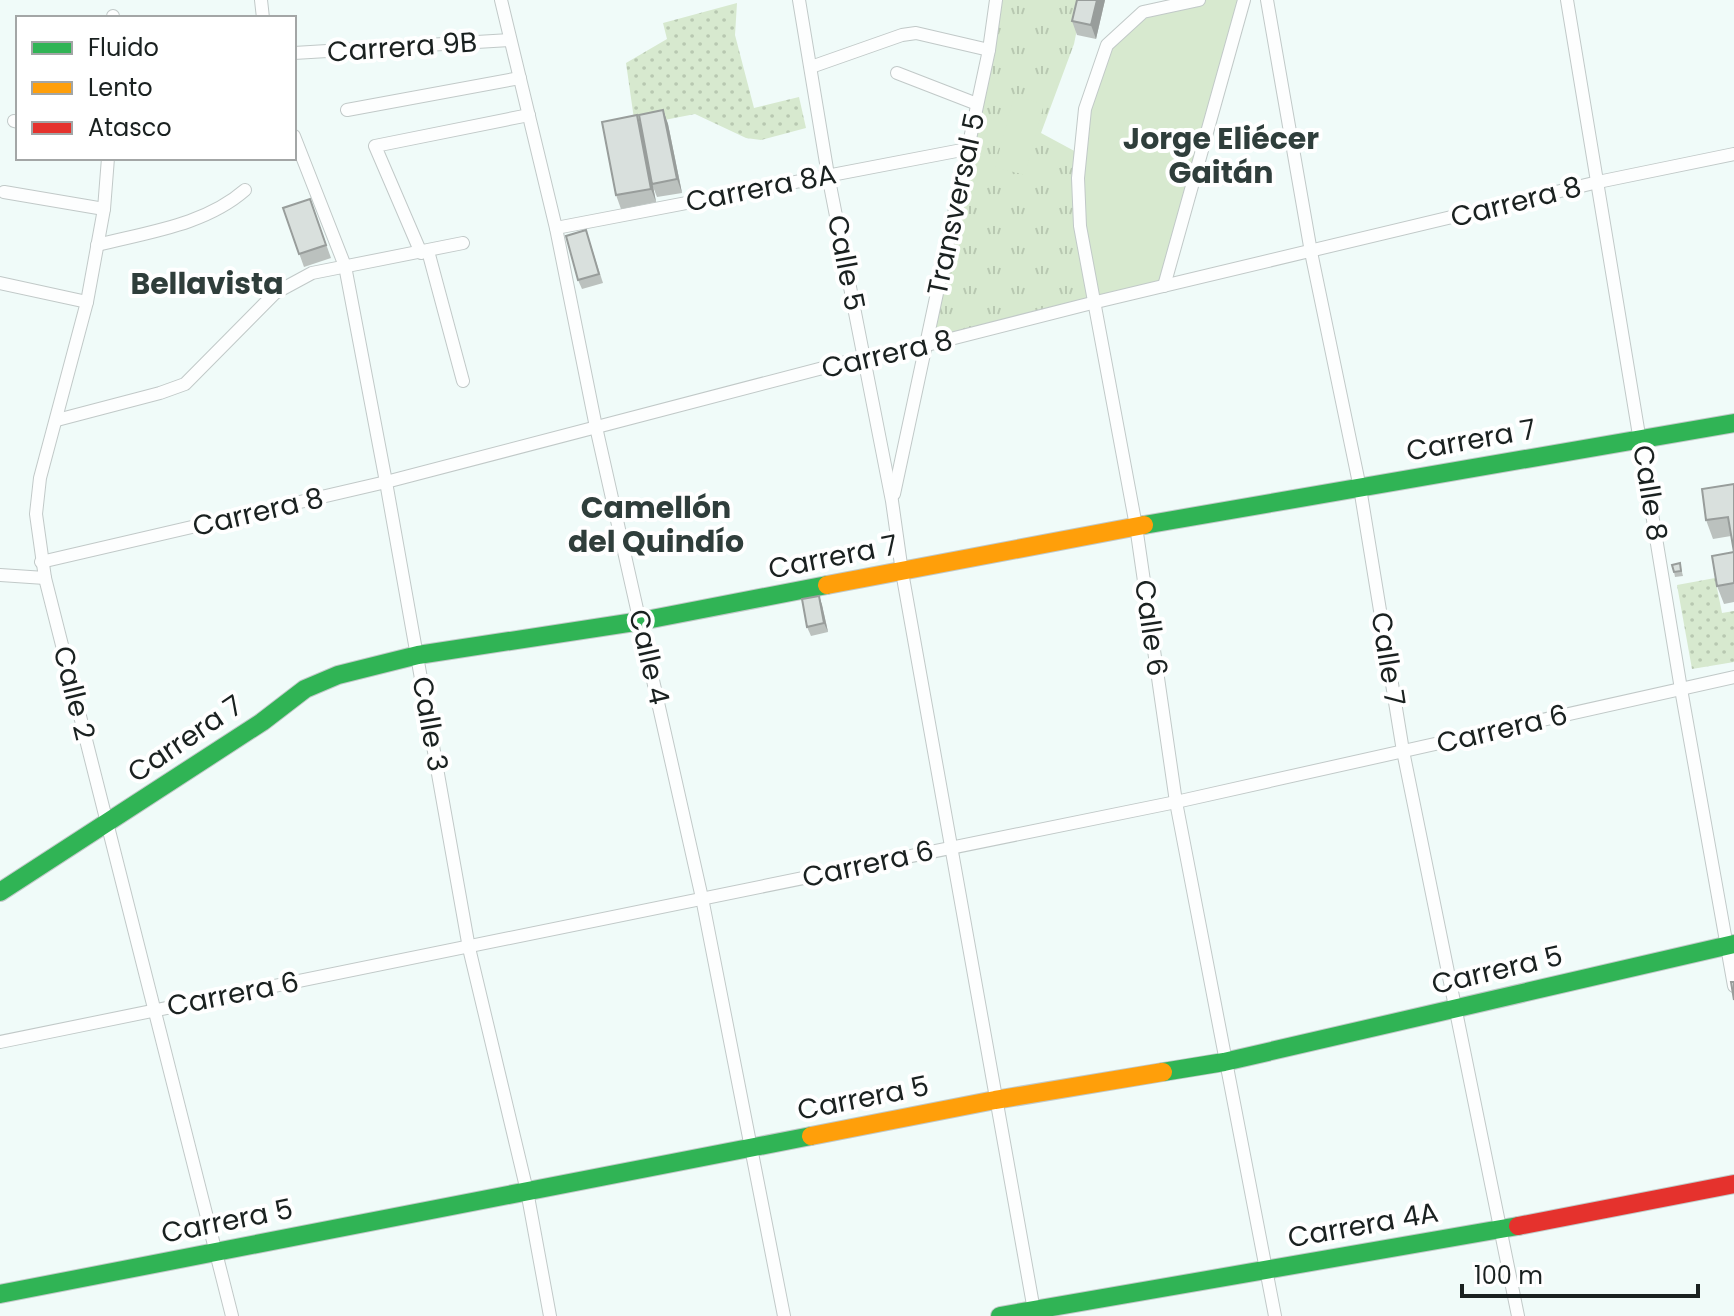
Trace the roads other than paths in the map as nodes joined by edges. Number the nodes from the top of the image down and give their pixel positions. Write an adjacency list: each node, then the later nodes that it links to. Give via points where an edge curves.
1 (501, 0): 8 (street, Calle 4)
2 (799, 0): 11 (street, Calle 5)
3 (996, 0): 9 (street, Transversal 5)
4 (1199, 0): 35 (street, Calle 6, via 1143,12 1107,45 1085,109 1078,178)
5 (1244, 0): 33 (street)
6 (1267, 0): 30 (street, Calle 7)
7 (1567, 0): 22 (street, Calle 8)
8 (510, 40): 10 (street, Carrera 9B); 13 (street, Calle 4)
9 (989, 50): 11 (street, via 916,33); 14 (street, Transversal 5)
10 (296, 53)
11 (811, 67): 21 (street, Calle 5)
12 (897, 73): 14 (street)
13 (520, 78): 15 (street); 16 (street, Calle 4)
14 (977, 104): 18 (street, Transversal 5)
15 (347, 110)
16 (529, 115): 26 (street, Calle 4); 29 (street, via 375,146)
17 (296, 141): 31 (street, Calle 3)
18 (967, 149): 21 (street, Carrera 8A); 36 (street, Transversal 5)
19 (1734, 154): 22 (street, Carrera 8)
20 (108, 160): 25 (street, Calle 2)
21 (828, 175): 26 (street, Carrera 8A); 37 (street, Calle 5)
22 (1598, 182): 30 (street, Carrera 8); 42 (street, Calle 8)
23 (245, 190): 28 (street, via 204,216)
24 (4, 192): 25 (street)
25 (104, 209): 28 (street, Calle 2)
26 (556, 228): 41 (street, Calle 4)
27 (463, 243): 29 (street)
28 (97, 245): 34 (street, Calle 2)
29 (424, 252): 31 (street); 38 (street)
30 (1311, 252): 33 (street, Carrera 8); 44 (street, Calle 7)
31 (345, 266): 39 (street, via 312,273 275,293 185,384); 43 (street, Calle 3)
32 (0, 283): 34 (street)
33 (1164, 286): 35 (street, Carrera 8)
34 (87, 302): 39 (street, Calle 2)
35 (1092, 303): 36 (street, Carrera 8); 46 (street, Calle 6)
36 (927, 345): 37 (street, Carrera 8); 45 (street, Transversal 5)
37 (865, 357): 41 (street, Carrera 8); 45 (street, Calle 5)
38 (463, 381)
39 (57, 420): 47 (street, Calle 2, via 40,478 36,514)
40 (1734, 423): 42 (main road, Carrera 7)
41 (596, 427): 43 (street, Carrera 8); 51 (street, Calle 4)
42 (1641, 440): 44 (main road, Carrera 7); 54 (street, Calle 8)
43 (386, 482): 47 (street, Carrera 8); 52 (street, Calle 3)
44 (1360, 488): 46 (main road, Carrera 7); 55 (street, Calle 7)
45 (892, 501): 48 (street, Calle 5)
46 (1136, 526): 48 (main road, Carrera 7); 56 (street, Calle 6)
47 (41, 562): 50 (street, Calle 2)
48 (902, 572): 51 (main road, Carrera 7); 58 (street, Calle 5)
49 (0, 575): 50 (street)
50 (45, 578): 57 (street, Calle 2)
51 (641, 621): 52 (main road, Carrera 7); 60 (street, Calle 4)
52 (418, 655): 57 (main road, Carrera 7, via 305,689); 62 (street, Calle 3)
53 (1734, 677): 54 (street, Carrera 6)
54 (1681, 689): 55 (street, Carrera 6); 61 (street, Calle 8)
55 (1403, 751): 56 (street, Carrera 6); 64 (street, Calle 7)
56 (1176, 802): 58 (street, Carrera 6); 67 (street, Calle 6)
57 (107, 825): 59 (main road, Carrera 7); 65 (street, Calle 2)
58 (951, 847): 60 (street, Carrera 6); 68 (street, Calle 5)
59 (0, 892)
60 (702, 898): 62 (street, Carrera 6); 69 (street, Calle 4)
61 (1730, 944): 63 (street, Calle 8); 64 (main road, Carrera 5)
62 (469, 948): 65 (street, Carrera 6); 71 (street, Calle 3)
63 (1734, 986)
64 (1455, 1008): 67 (main road, Carrera 5); 72 (street, Calle 7)
65 (154, 1010): 66 (street, Carrera 6); 73 (street, Calle 2)
66 (0, 1042)
67 (1224, 1062): 68 (main road, Carrera 5); 74 (street, Calle 6)
68 (995, 1100): 69 (main road, Carrera 5); 76 (street, Calle 5)
69 (749, 1149): 71 (main road, Carrera 5); 79 (street, Calle 4)
70 (1734, 1184): 72 (main road, Carrera 4A)
71 (527, 1191): 73 (main road, Carrera 5); 78 (street, Calle 3)
72 (1500, 1230): 74 (main road, Carrera 4A); 82 (street, Calle 7)
73 (215, 1253): 75 (main road, Carrera 5); 77 (street, Calle 2)
74 (1267, 1270): 76 (main road, Carrera 4A); 81 (street, Calle 6)
75 (0, 1294)
76 (1034, 1313): 80 (main road, Carrera 4A)
77 (232, 1316)
78 (550, 1316)
79 (784, 1316)
80 (1000, 1316)
81 (1275, 1316)
82 (1518, 1316)

